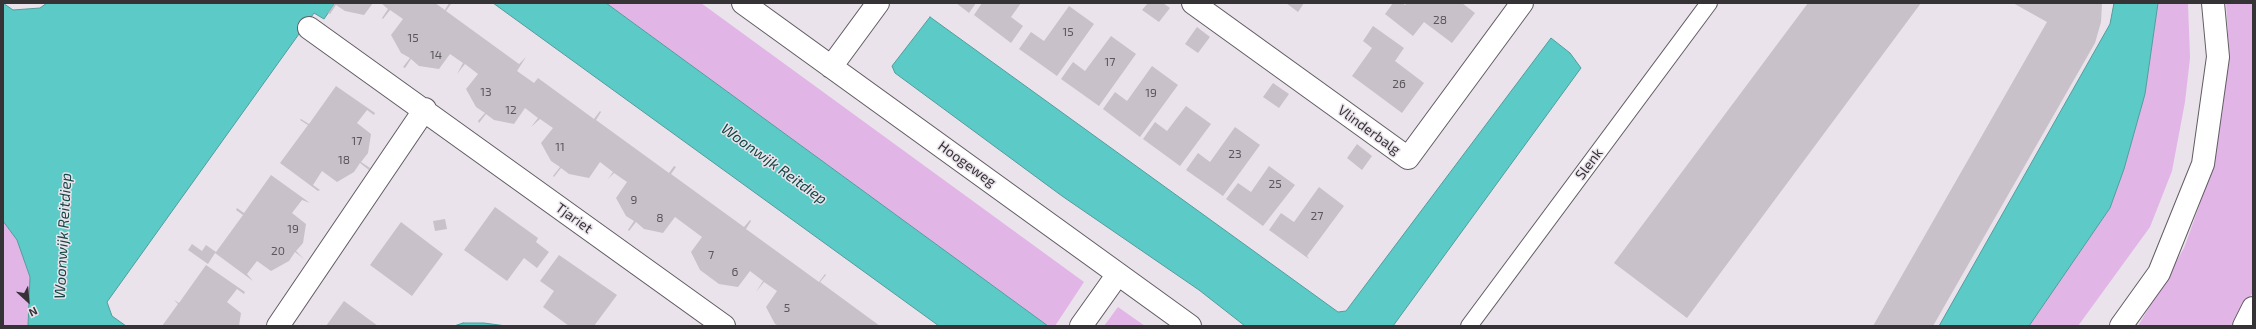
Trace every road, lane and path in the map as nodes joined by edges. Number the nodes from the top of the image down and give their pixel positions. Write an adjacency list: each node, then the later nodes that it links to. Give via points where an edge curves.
1 (743, 3): 8 (street, Hoogeweg)
2 (878, 3): 8 (street)
3 (1193, 3): 4 (street, Vlinderbalg, via 1408,158)
4 (1522, 3)
5 (1709, 3): 16 (lane, Slenk)
6 (2213, 3): 17 (street, via 2218,57 2203,164 2159,273)
7 (309, 28): 9 (street, Tjariet)
8 (831, 67): 10 (street, Hoogeweg)
9 (425, 109): 12 (street); 13 (street, Tjariet)
10 (1118, 274): 14 (street); 15 (street, Hoogeweg)
11 (2253, 308): 18 (street)
12 (278, 326)
13 (724, 326)
14 (1081, 326)
15 (1190, 326)
16 (1469, 326)
17 (2121, 326)
18 (2244, 326)

